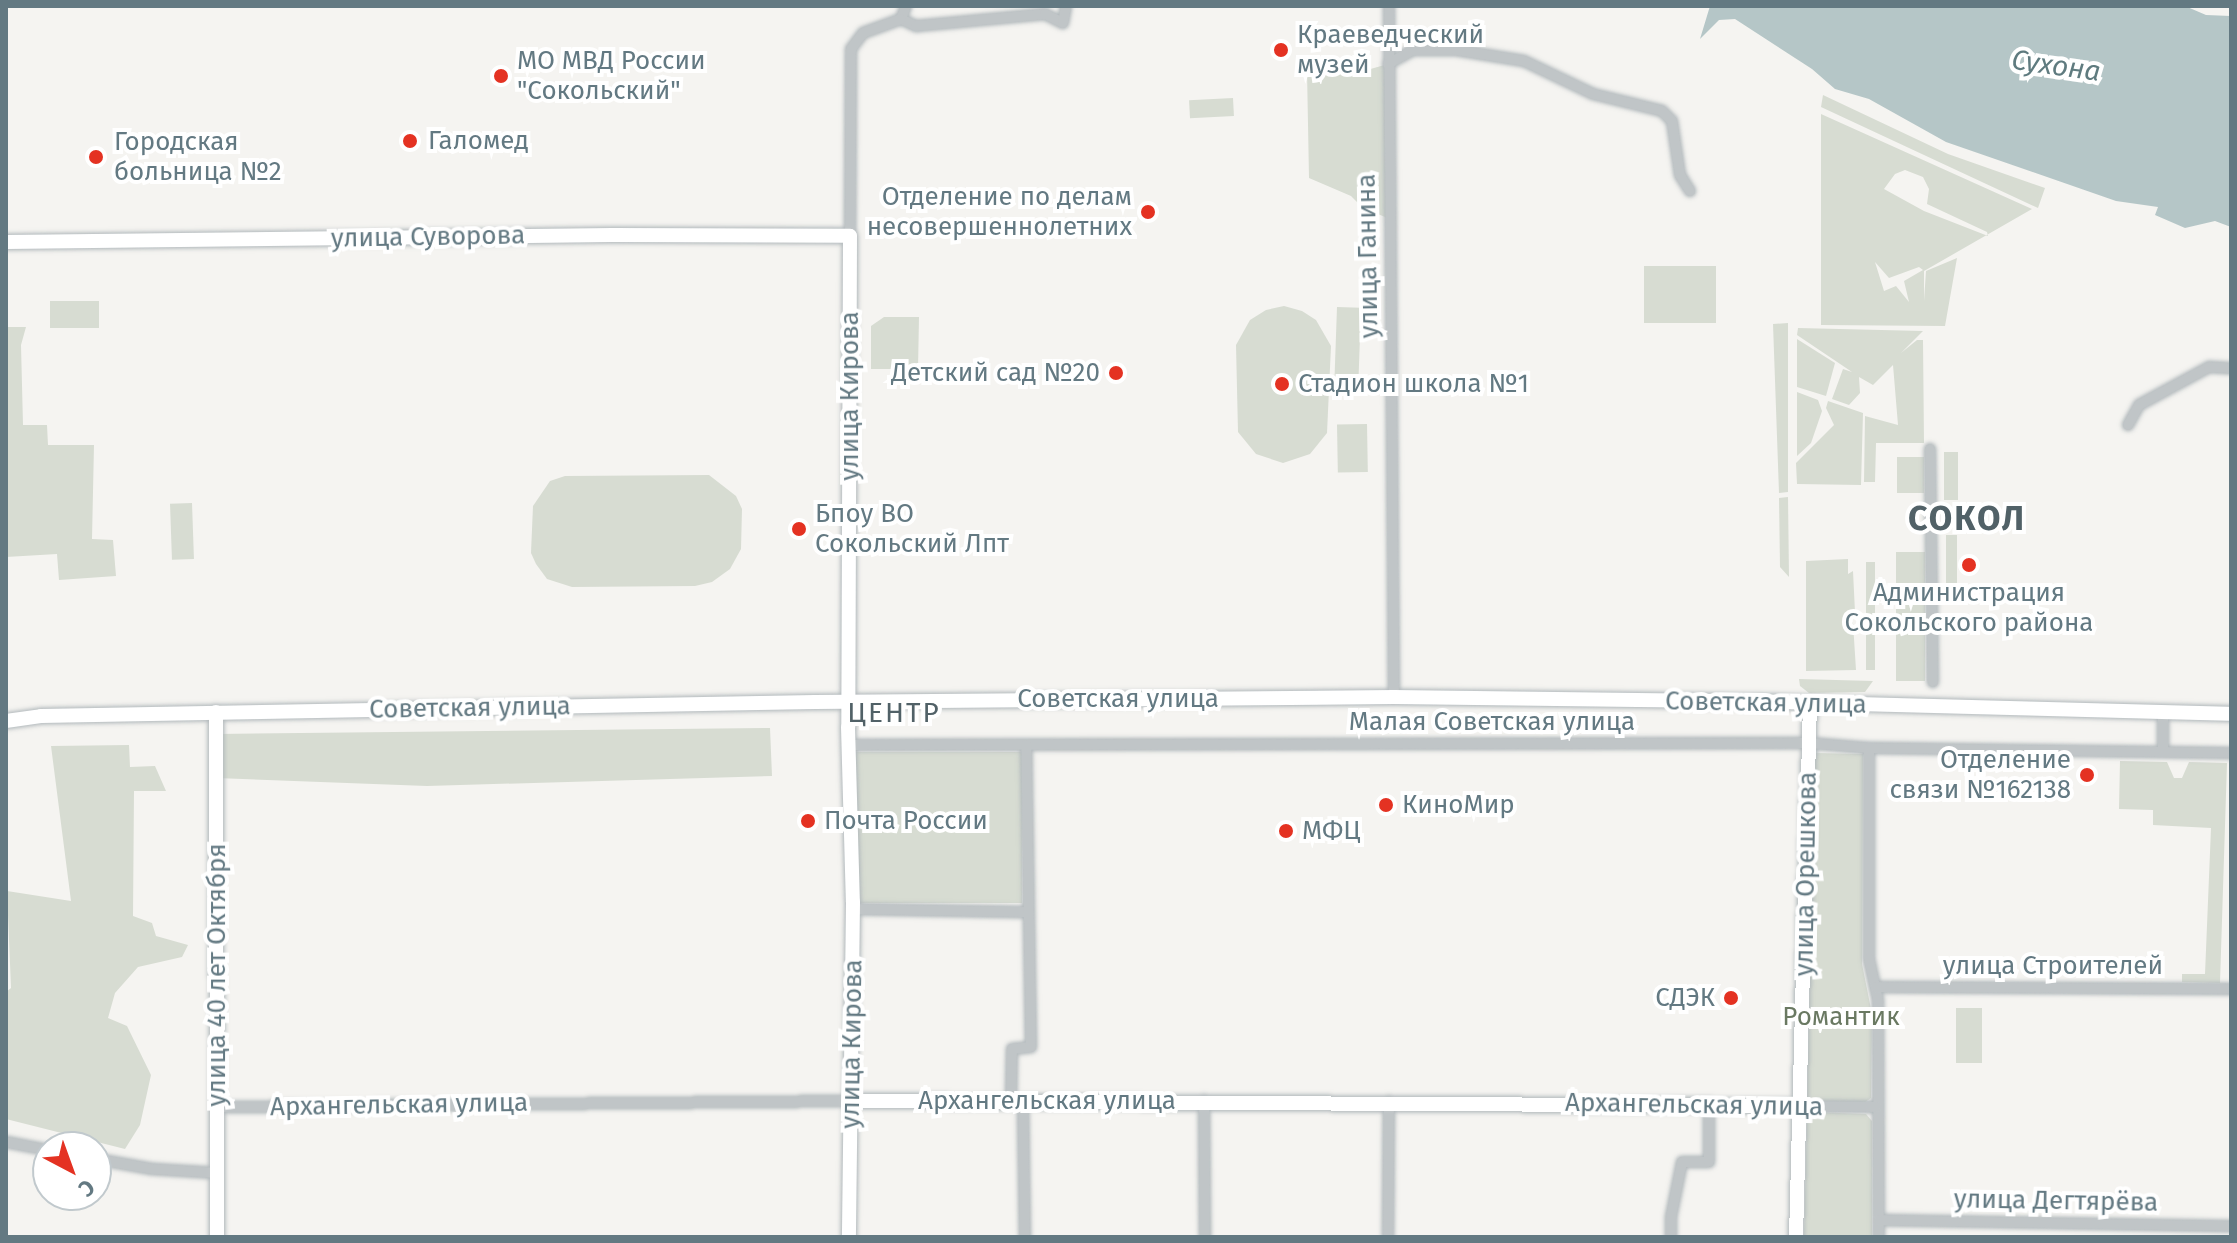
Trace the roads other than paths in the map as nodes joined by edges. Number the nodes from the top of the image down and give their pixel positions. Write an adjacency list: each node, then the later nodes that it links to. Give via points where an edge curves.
1 (906, 6): 4 (street)
2 (1066, 6): 4 (street, via 1063,23 1045,14 916,26)
3 (1389, 6): 5 (street, улица Ганина)
4 (901, 19): 7 (street, улица Кирова, via 863,33 851,49)
5 (1388, 64): 6 (street, via 1413,50 1456,50 1524,61 1611,101 1662,111 1672,121 1680,175); 13 (street, улица Ганина)
6 (1690, 191)
7 (850, 236): 8 (street, улица Суворова); 14 (street, улица Кирова)
8 (6, 242)
9 (2231, 368): 10 (street, via 2209,367 2139,405)
10 (2128, 425)
11 (1930, 449): 12 (street)
12 (1933, 682)
13 (1394, 697): 14 (street, Советская улица); 15 (street, Советская улица)
14 (849, 702): 16 (street, Советская улица); 21 (street, улица Кирова)
15 (1810, 704): 17 (street, Советская улица); 20 (street, улица Орешкова)
16 (216, 712): 19 (street, Советская улица); 36 (street, улица 40 лет Октября)
17 (2163, 714): 18 (street, Советская улица); 24 (street)
18 (2231, 714)
19 (6, 721)
20 (1809, 743): 22 (street, Малая Советская улица); 23 (street, Малая Советская улица); 35 (street, улица Орешкова)
21 (849, 745): 22 (street, Малая Советская улица); 26 (street, улица Кирова)
22 (1026, 745): 27 (street)
23 (1869, 748): 24 (street, Малая Советская улица); 28 (street, via 1869,959)
24 (2163, 752): 25 (street, Малая Советская улица)
25 (2231, 753)
26 (853, 909): 27 (street); 31 (street, улица Кирова)
27 (1028, 912): 32 (street, via 1031,1047 1012,1049)
28 (1875, 987): 29 (street, улица Строителей); 37 (street)
29 (2231, 989)
30 (1204, 1100): 32 (street, Архангельская улица); 33 (street, Архангельская улица); 47 (street)
31 (851, 1101): 32 (street, Архангельская улица); 36 (street, Архангельская улица); 45 (street, улица Кирова)
32 (1017, 1101): 46 (street)
33 (1389, 1101): 34 (street, Архангельская улица); 48 (street)
34 (1709, 1103): 35 (street, Архангельская улица); 49 (street, via 1709,1162 1682,1162)
35 (1801, 1106): 37 (street, Архангельская улица); 50 (street, улица Орешкова)
36 (217, 1107): 41 (street, улица 40 лет Октября)
37 (1876, 1107): 42 (street)
38 (6, 1142): 39 (street)
39 (32, 1147)
40 (112, 1162): 41 (street)
41 (217, 1173): 44 (street, улица 40 лет Октября)
42 (1879, 1220): 43 (street, улица Дегтярёва); 51 (street)
43 (2231, 1226)
44 (217, 1237)
45 (849, 1237)
46 (1025, 1237)
47 (1205, 1237)
48 (1388, 1237)
49 (1671, 1237)
50 (1796, 1237)
51 (1879, 1237)

